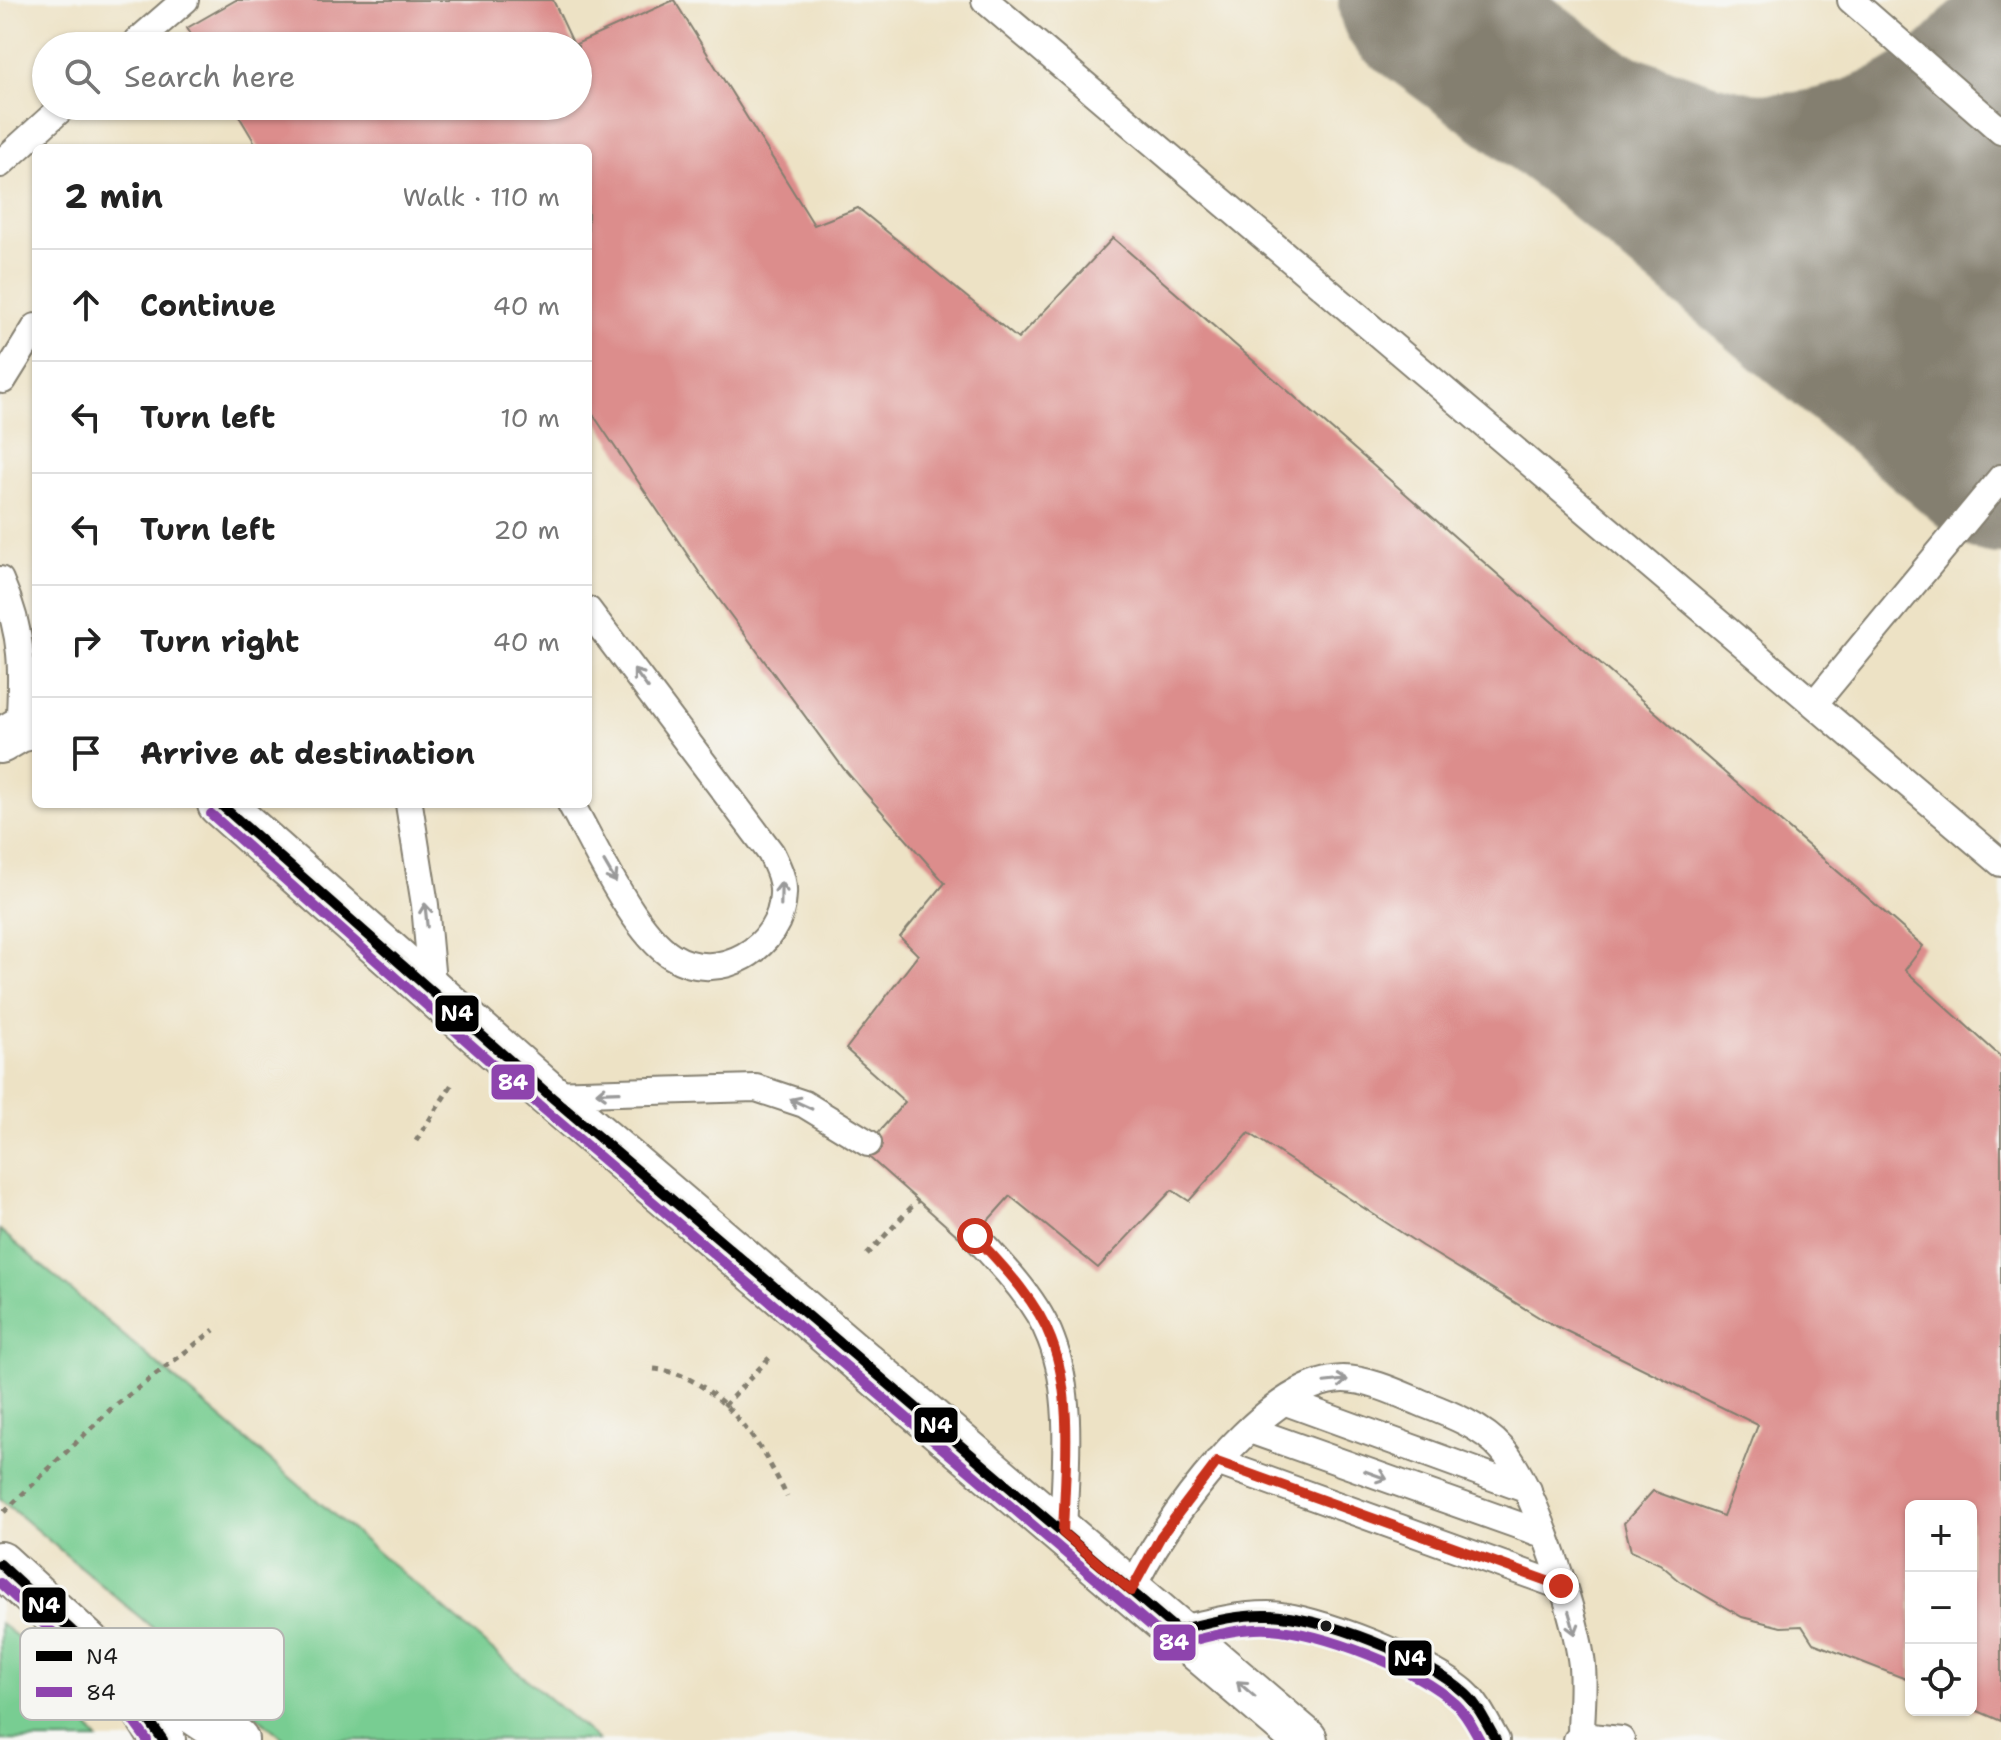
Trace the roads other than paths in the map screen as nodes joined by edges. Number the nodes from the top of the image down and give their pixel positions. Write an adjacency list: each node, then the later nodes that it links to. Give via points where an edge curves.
1 (185, 0): 4 (lane)
2 (985, 0): 14 (lane)
3 (1851, 0): 6 (lane)
4 (148, 32)
5 (49, 120): 7 (lane)
6 (2001, 131)
7 (0, 164)
8 (32, 333): 10 (lane)
9 (32, 369): 10 (lane)
10 (2, 382)
11 (2001, 478): 14 (lane)
12 (0, 580): 15 (lane, via 21,641)
13 (592, 615): 18 (lane, one-way to 13, via 644,931 672,956 691,965 730,965 769,934 783,893 771,853)
14 (1814, 704): 19 (lane)
15 (18, 733)
16 (225, 808): 20 (main road)
17 (410, 808): 20 (lane, one-way to 17)
18 (573, 808)
19 (2001, 863)
20 (433, 993): 21 (main road)
21 (548, 1094): 22 (lane, one-way to 21, via 804,1104 768,1090); 28 (main road)
22 (868, 1143)
23 (975, 1236): 28 (lane, via 1052,1339 1066,1426)
24 (1286, 1402): 25 (lane); 27 (lane); 27 (lane, one-way to 27, via 1326,1381 1345,1379 1412,1399 1499,1445)
25 (1250, 1430): 26 (lane); 29 (lane, one-way to 29)
26 (1217, 1462): 31 (lane); 32 (lane, via 1161,1536)
27 (1528, 1490): 29 (lane)
28 (1063, 1533): 32 (main road)
29 (1543, 1534): 31 (lane)
30 (0, 1564): 33 (main road)
31 (1561, 1586): 37 (lane, one-way to 37, via 1582,1661)
32 (1131, 1591): 34 (main road)
33 (70, 1628)
34 (1177, 1630): 40 (main road, one-way to 34); 41 (lane, via 1234,1617 1301,1619 1448,1679 1469,1696)
35 (151, 1720): 38 (main road)
36 (206, 1720): 39 (main road)
37 (1579, 1738): 42 (lane)
38 (163, 1740)
39 (236, 1740)
40 (1305, 1740)
41 (1496, 1740)
42 (1621, 1740)

